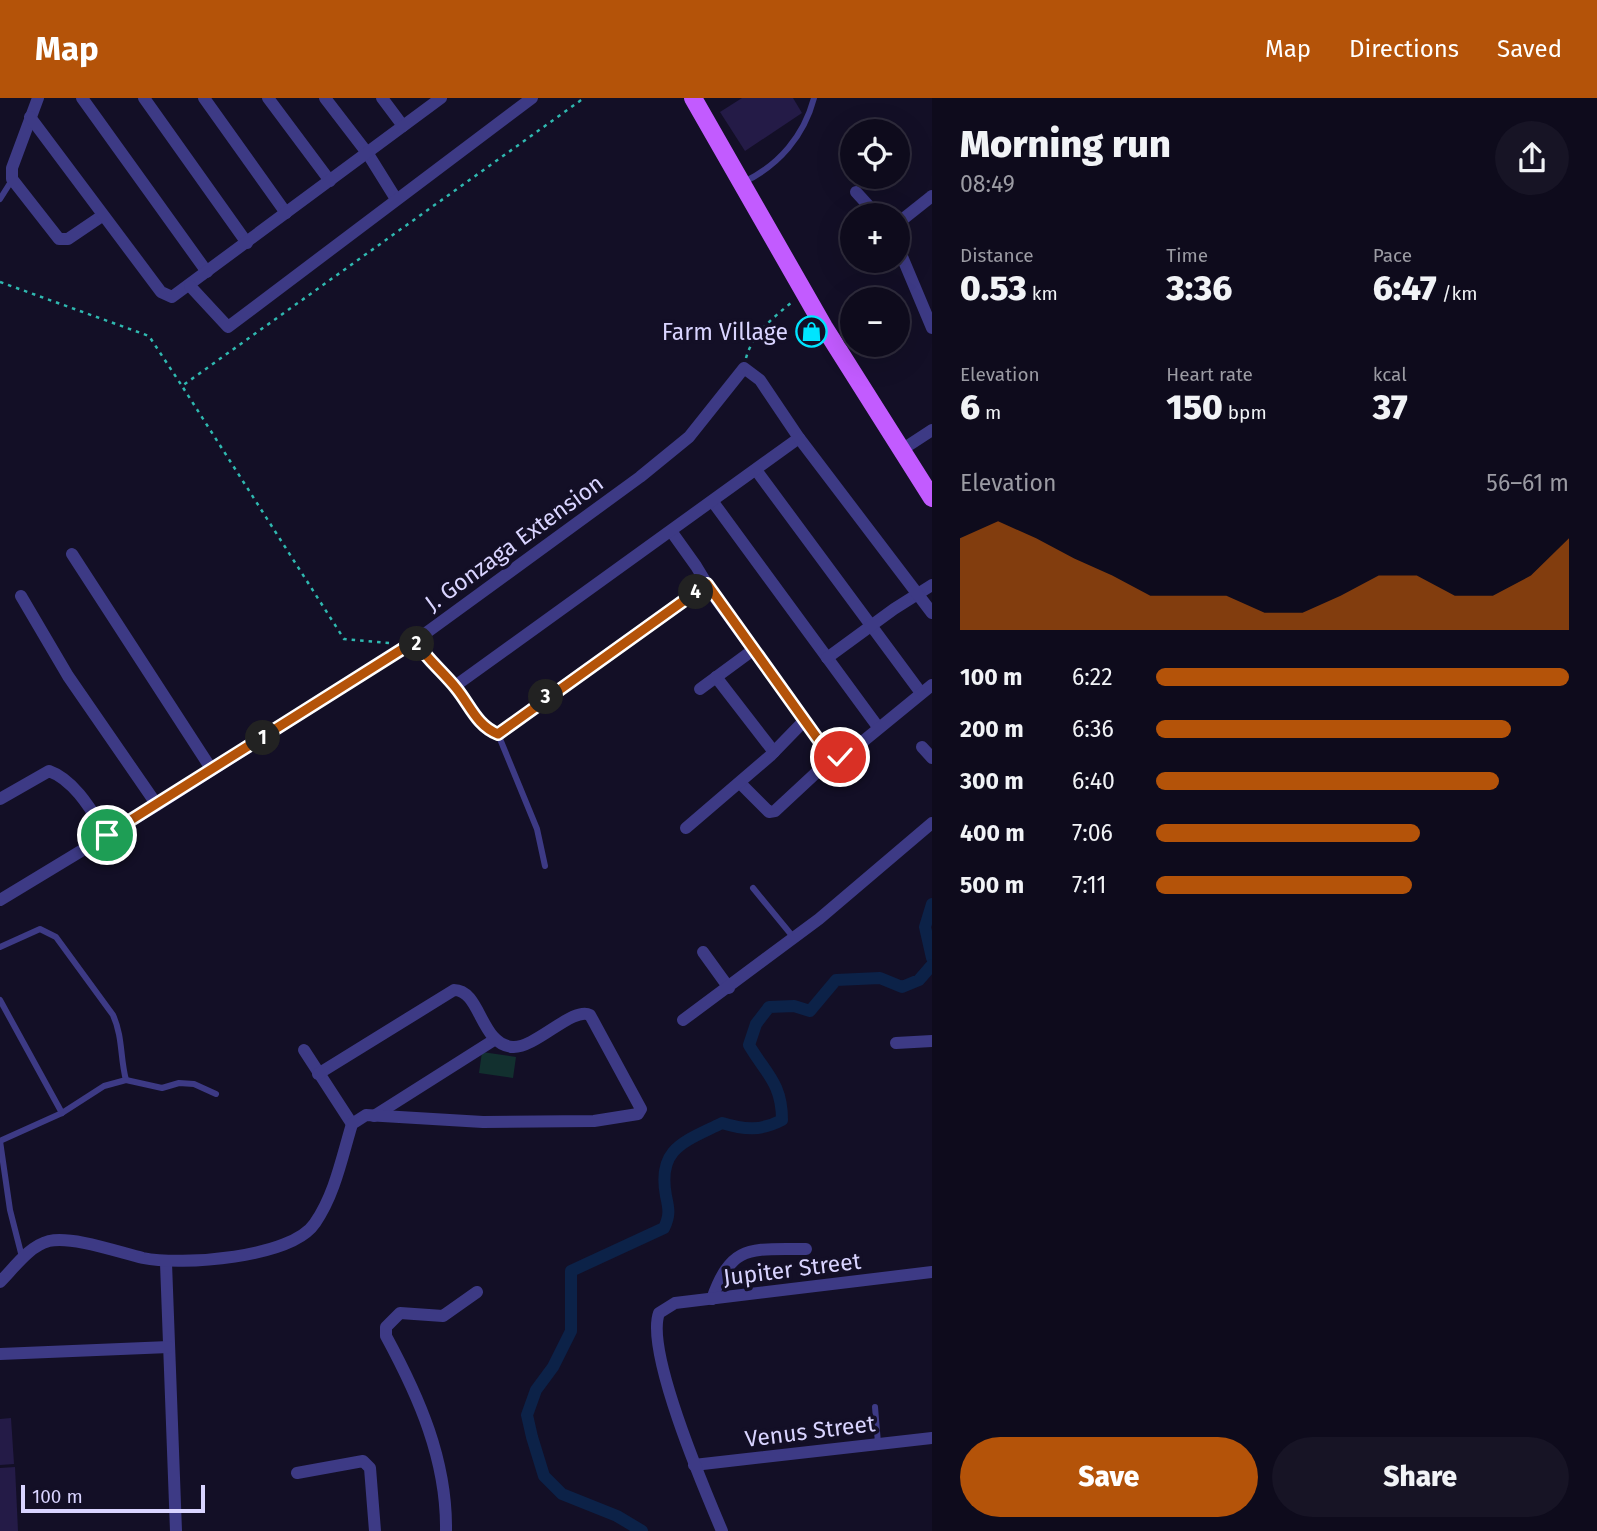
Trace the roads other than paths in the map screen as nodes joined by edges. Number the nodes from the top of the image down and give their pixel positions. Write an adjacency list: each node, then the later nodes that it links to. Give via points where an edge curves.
1 (38, 98): 12 (street)
2 (82, 98): 27 (street)
3 (144, 98): 26 (street)
4 (204, 98): 23 (street)
5 (268, 98): 16 (street)
6 (325, 98): 14 (street)
7 (382, 98): 13 (street)
8 (441, 98): 13 (street)
9 (532, 98): 21 (street)
10 (693, 98): 17 (main road)
11 (814, 98): 17 (lane, via 785,152 763,173)
12 (30, 117): 15 (street); 25 (street)
13 (403, 126): 14 (street)
14 (368, 154): 16 (street); 21 (street)
15 (12, 179): 20 (lane); 25 (street, via 58,239 68,239)
16 (330, 181): 23 (street)
17 (741, 184): 33 (main road, via 804,294)
18 (856, 192): 22 (street)
19 (932, 196): 24 (street)
20 (0, 199)
21 (396, 200): 29 (street, via 228,327)
22 (866, 203)
23 (286, 213): 26 (street)
24 (910, 213)
25 (103, 216): 29 (street, via 161,292 172,297)
26 (247, 243): 27 (street)
27 (207, 272): 29 (street)
28 (909, 273): 30 (street)
29 (190, 286)
30 (932, 328)
31 (932, 430): 33 (street)
32 (799, 438): 34 (street); 41 (street); 45 (street, J. Gonzaga Extension, via 760,380 744,368 689,437)
33 (903, 449): 35 (main road)
34 (756, 470): 36 (street); 44 (street)
35 (932, 498)
36 (713, 502): 37 (street); 47 (street)
37 (671, 531): 39 (street); 50 (street)
38 (72, 554): 60 (street)
39 (707, 584): 46 (street); 55 (street)
40 (932, 585): 41 (street)
41 (919, 594): 43 (street); 44 (street)
42 (21, 596): 63 (street, via 68,676)
43 (932, 613)
44 (871, 626): 47 (street); 52 (street)
45 (413, 643): 50 (street); 60 (street, J. Gonzaga Extension)
46 (753, 650): 48 (street); 53 (street)
47 (827, 658): 54 (street)
48 (716, 677): 51 (street); 57 (street)
49 (932, 685): 52 (street)
50 (455, 687): 55 (street, via 479,722)
51 (700, 689)
52 (920, 694): 54 (street)
53 (804, 721): 57 (street); 58 (street)
54 (878, 727): 58 (street, via 850,752)
55 (498, 734): 67 (lane, via 537,830)
56 (922, 747): 59 (street)
57 (774, 752): 61 (street)
58 (832, 758): 61 (street, via 772,812)
59 (932, 758)
60 (212, 770): 63 (street, J. Gonzaga Extension)
61 (740, 783): 65 (street)
62 (1, 798): 66 (street, via 49,771 86,803)
63 (157, 805): 66 (street, J. Gonzaga Extension)
64 (932, 823): 70 (street)
65 (687, 828)
66 (107, 835): 69 (street, J. Gonzaga Extension)
67 (545, 866)
68 (753, 888): 70 (lane)
69 (0, 900)
70 (794, 938): 73 (street)
71 (0, 947): 81 (lane, via 40,929 56,937 120,1029)
72 (703, 952): 73 (street)
73 (729, 988): 75 (street)
74 (0, 1000): 83 (lane)
75 (682, 1020)
76 (494, 1040): 80 (street, via 467,995 454,990); 84 (street); 84 (street, via 510,1047 528,1044 585,1013 590,1015 641,1109 627,1117 594,1121 472,1122)
77 (932, 1041): 78 (street)
78 (896, 1043)
79 (304, 1050): 80 (street)
80 (318, 1074): 85 (street)
81 (127, 1080): 82 (lane, via 162,1088 194,1084); 83 (lane, via 104,1086)
82 (216, 1094)
83 (62, 1113): 86 (lane)
84 (374, 1116): 85 (street, via 359,1117)
85 (352, 1124): 89 (street, via 337,1178 315,1225 298,1238 227,1258)
86 (1, 1140): 88 (lane)
87 (806, 1249): 93 (street, via 744,1253 730,1261 720,1275)
88 (22, 1258): 89 (street, via 49,1241); 91 (street)
89 (166, 1263): 94 (street)
90 (932, 1272): 93 (street, Jupiter Street)
91 (0, 1282)
92 (477, 1292): 103 (street, via 443,1315 399,1313 386,1327 439,1459)
93 (712, 1299): 99 (street, Jupiter Street, via 675,1303 659,1314 656,1331)
94 (169, 1347): 95 (street); 101 (street)
95 (0, 1354)
96 (875, 1407): 98 (lane)
97 (932, 1438): 98 (street, Venus Street)
98 (878, 1445): 99 (street, Venus Street)
99 (694, 1465): 104 (street)
100 (296, 1473): 102 (street, via 363,1461 370,1468)
101 (176, 1531)
102 (376, 1531)
103 (446, 1531)
104 (722, 1531)

